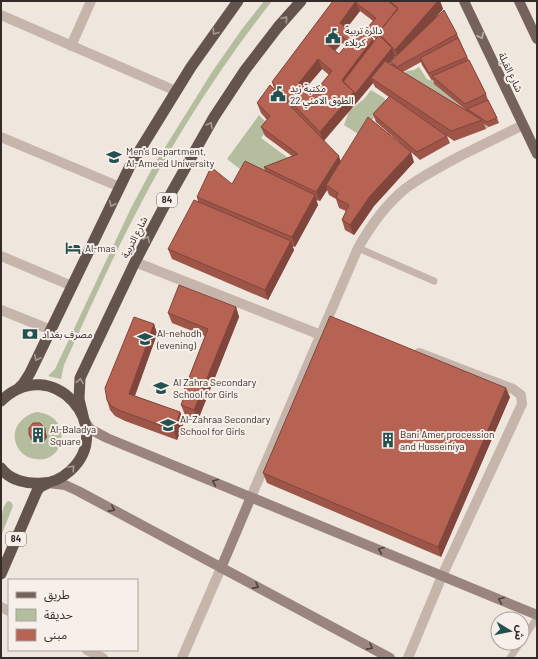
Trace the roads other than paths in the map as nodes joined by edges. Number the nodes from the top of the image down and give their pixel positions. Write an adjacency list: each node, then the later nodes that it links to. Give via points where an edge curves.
1 (91, 1): 8 (street)
2 (238, 1): 9 (highway, 84, one-way to 9)
3 (301, 1): 16 (highway, شارع التربية / 84, one-way to 3, via 214,117 245,70)
4 (464, 1): 10 (main road, شارع القبلة, one-way to 10)
5 (519, 1): 7 (main road)
6 (1, 15): 8 (street)
7 (537, 39)
8 (72, 46): 9 (street)
9 (176, 91): 13 (highway, 84)
10 (523, 125): 12 (main road, شارع القبلة); 14 (street, via 421,177 377,217)
11 (1, 137): 13 (street)
12 (537, 154)
13 (120, 187): 18 (highway, 84, one-way to 18)
14 (358, 248): 17 (lane); 21 (street, via 331,319)
15 (1, 256): 18 (street)
16 (135, 262): 21 (street); 25 (highway, شارع التربية / 84, one-way to 16, via 79,399 80,378)
17 (434, 281)
18 (72, 286): 20 (highway, 84)
19 (1, 310): 20 (street)
20 (51, 330): 23 (highway, 84, one-way to 23, via 30,373)
21 (321, 335): 28 (street)
22 (409, 349): 31 (street, via 513,389 521,395 522,404)
23 (18, 389): 24 (highway, 84); 25 (highway, 84, via 44,385 57,389 74,402)
24 (3, 398)
25 (84, 420): 27 (highway, 84, one-way to 25, via 63,477 78,461 83,452 86,436); 28 (main road, one-way to 25, via 100,435 90,429)
26 (1, 468): 27 (highway, 84, via 16,480 32,484)
27 (48, 483): 29 (main road, one-way to 29, via 71,487); 30 (highway, 84, via 40,487 30,504)
28 (251, 497): 29 (main road); 31 (main road, one-way to 28)
29 (221, 568): 37 (street); 38 (main road, one-way to 38)
30 (1, 574)
31 (442, 576): 32 (main road, one-way to 31); 39 (street)
32 (537, 615)
33 (537, 618): 34 (lane)
34 (530, 628)
35 (89, 651): 36 (street)
36 (103, 658)
37 (182, 658)
38 (390, 658)
39 (408, 658)

